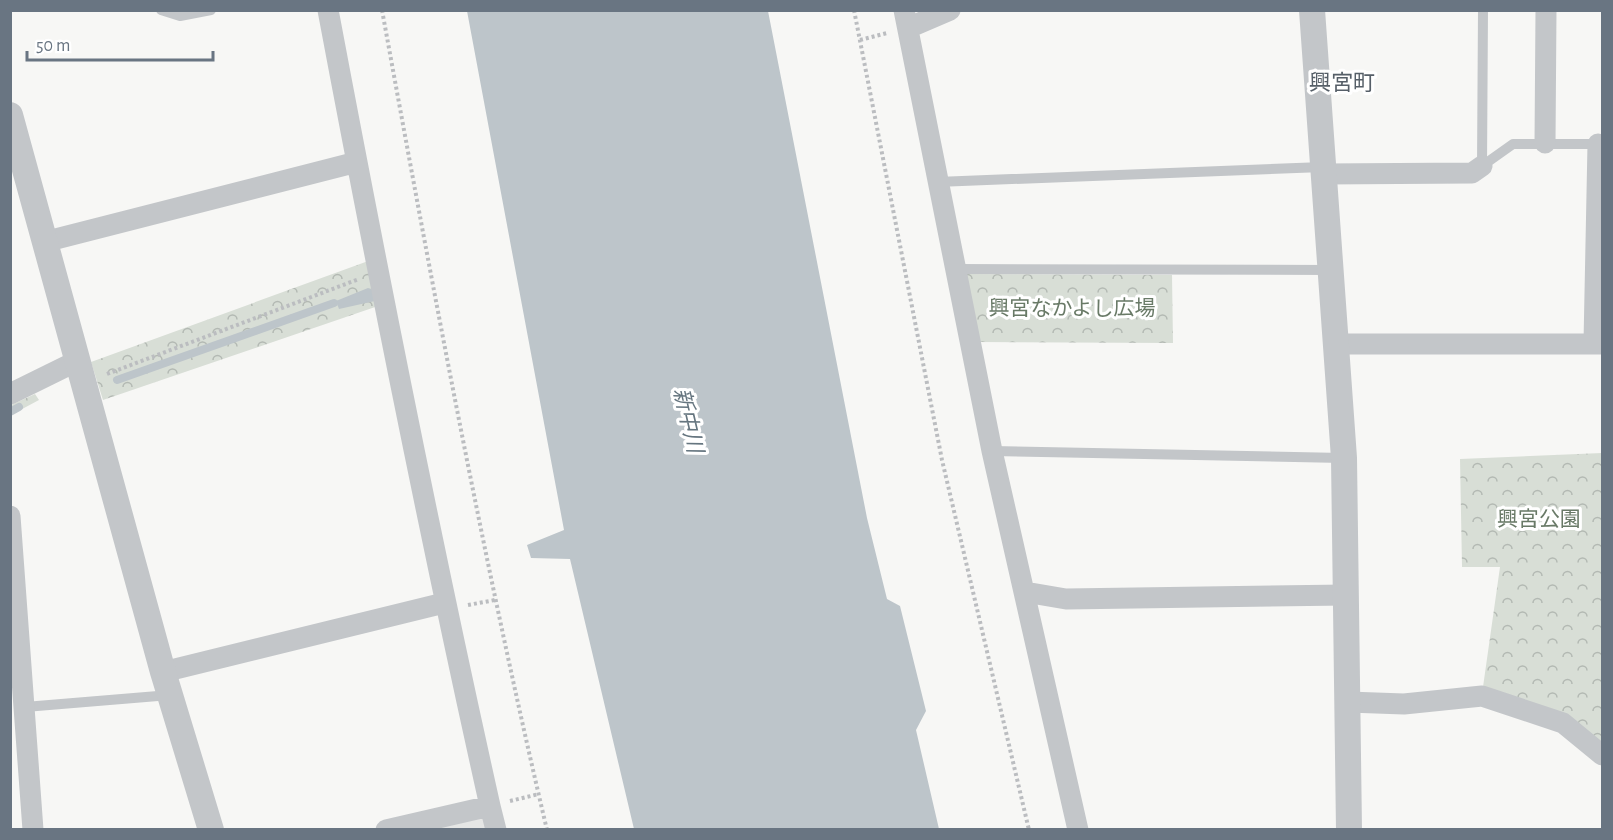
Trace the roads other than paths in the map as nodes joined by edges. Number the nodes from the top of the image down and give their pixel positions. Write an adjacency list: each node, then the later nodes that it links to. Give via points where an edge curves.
1 (162, 10): 2 (lane, via 180,16)
2 (211, 10)
3 (328, 10): 12 (street)
4 (950, 10): 8 (street)
5 (1312, 10): 14 (street)
6 (1483, 10): 13 (lane)
7 (1546, 10): 10 (street)
8 (906, 19): 15 (street)
9 (10, 115): 16 (street)
10 (1545, 143): 11 (lane); 13 (lane, via 1513,144)
11 (1600, 144): 20 (street)
12 (357, 162): 16 (street); 28 (street, via 377,272)
13 (1482, 166): 14 (street, via 1472,173)
14 (1323, 170): 15 (lane); 18 (street)
15 (937, 182): 17 (street)
16 (44, 242): 21 (street)
17 (957, 269): 18 (lane); 23 (street)
18 (1330, 270): 19 (street)
19 (1338, 344): 20 (street); 24 (street)
20 (1598, 344)
21 (81, 372): 22 (street); 29 (street)
22 (10, 394)
23 (992, 451): 24 (lane); 26 (street)
24 (1344, 458): 27 (street)
25 (10, 516): 31 (street)
26 (1024, 592): 27 (street, via 1066,599); 38 (street)
27 (1346, 596): 30 (street)
28 (451, 605): 29 (street); 33 (street)
29 (166, 683): 31 (lane); 35 (street)
30 (1348, 702): 32 (street, via 1404,704 1482,696 1563,723); 39 (street)
31 (25, 707): 34 (street)
32 (1602, 755)
33 (495, 804): 36 (street); 37 (street)
34 (33, 830)
35 (211, 830)
36 (386, 830)
37 (496, 830)
38 (1078, 830)
39 (1349, 830)

